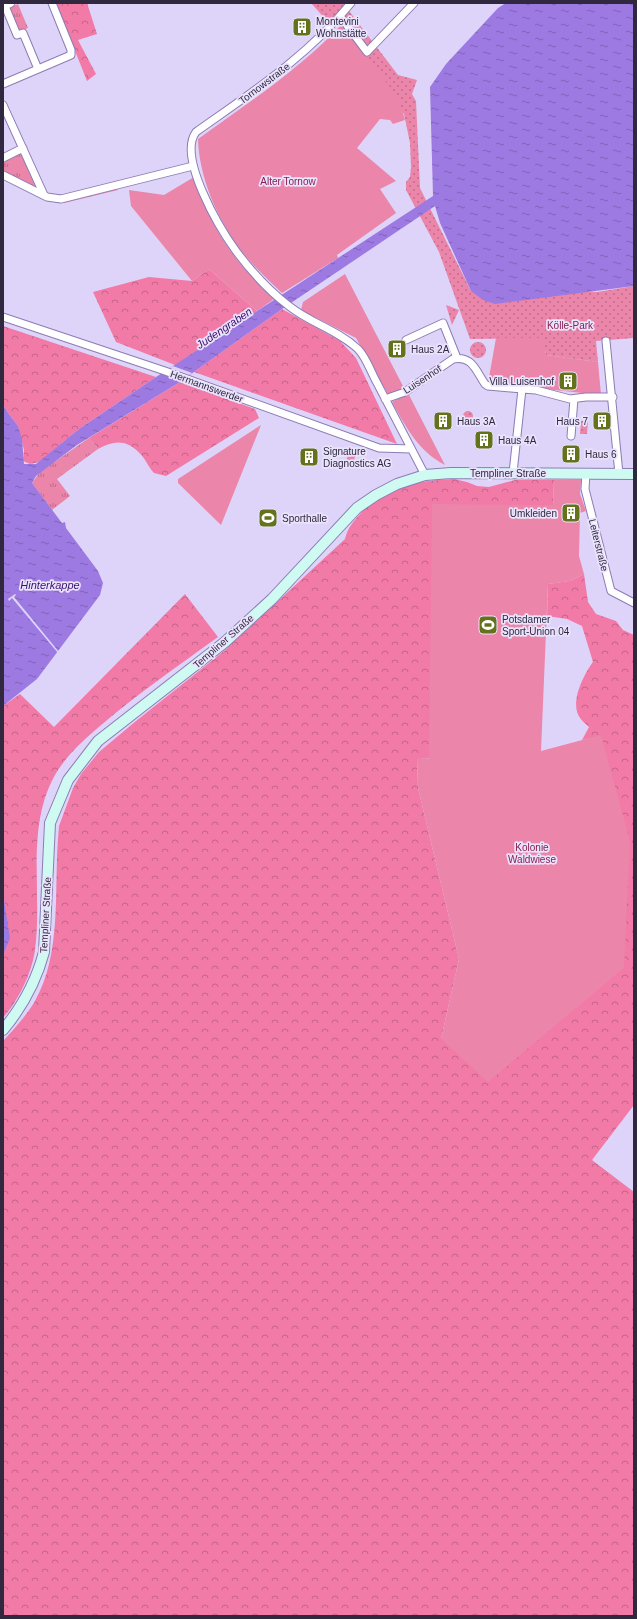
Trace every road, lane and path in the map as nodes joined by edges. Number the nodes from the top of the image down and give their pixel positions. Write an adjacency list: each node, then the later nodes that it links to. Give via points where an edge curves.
1 (11, 3): 6 (street, via 5,6 17,35 23,33)
2 (52, 3): 6 (street, via 72,53)
3 (350, 3): 5 (street, Tornowstraße)
4 (414, 3): 5 (street, via 367,52)
5 (340, 16): 11 (street, Tornowstraße, via 295,59 247,97 196,132 191,140)
6 (38, 69): 7 (street)
7 (3, 84)
8 (3, 105): 9 (street)
9 (23, 148): 10 (street); 13 (street)
10 (3, 158)
11 (193, 166): 13 (street, via 61,198); 20 (street, via 224,232 246,264 288,306 337,334 359,350)
12 (3, 175): 13 (street)
13 (44, 195)
14 (3, 317): 23 (street, Hermannswerder, via 166,371 379,448)
15 (406, 340): 17 (street, via 443,323)
16 (606, 341): 19 (street)
17 (457, 358): 18 (street, via 472,364 488,386); 20 (street, Luisenhof, via 405,392)
18 (522, 389): 21 (street); 24 (street)
19 (613, 397): 21 (street); 26 (street)
20 (385, 399): 23 (street)
21 (574, 399): 22 (street)
22 (571, 436)
23 (411, 449): 28 (street)
24 (513, 473): 25 (street, Templiner Straße); 28 (street, Templiner Straße)
25 (586, 474): 26 (street, Templiner Straße); 29 (street, Leiterstraße, via 585,489 611,591)
26 (619, 474): 27 (street, Templiner Straße)
27 (634, 474)
28 (425, 475): 30 (street, Templiner Straße, via 397,484 357,508 260,610 218,648 98,741 81,761 68,780 50,823 44,952 39,972 23,1004)
29 (634, 603)
30 (3, 1030)

